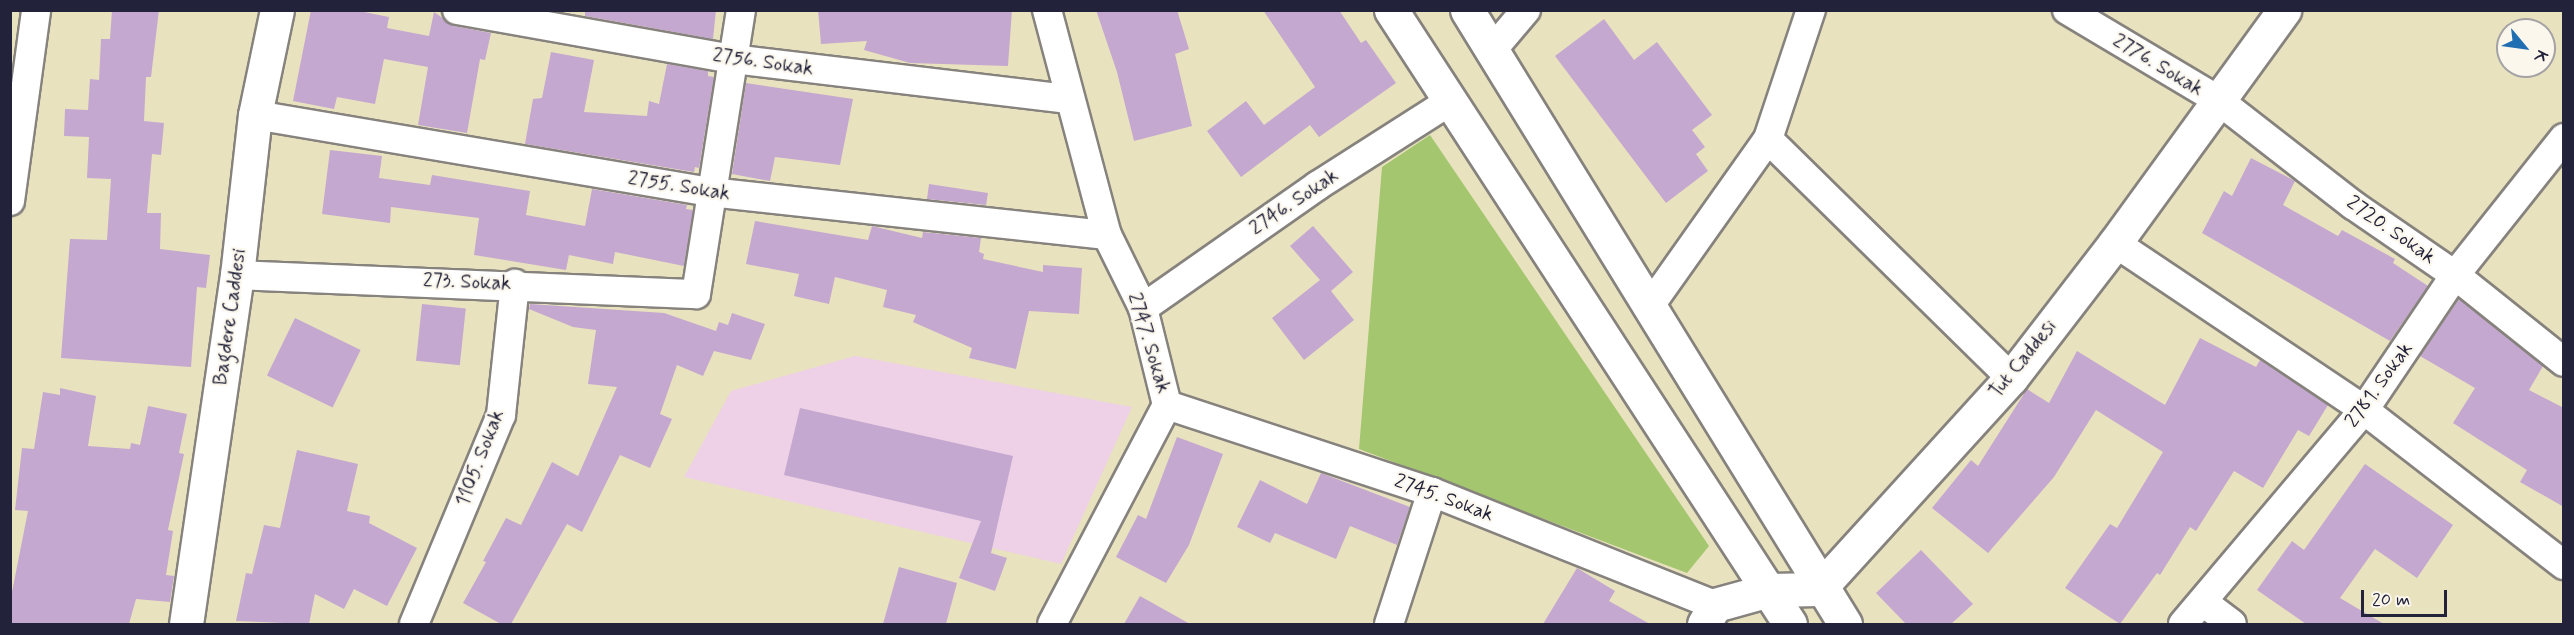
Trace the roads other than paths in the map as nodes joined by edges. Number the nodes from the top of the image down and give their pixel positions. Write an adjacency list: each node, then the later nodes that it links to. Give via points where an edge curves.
1 (36, 10): 21 (street)
2 (277, 10): 17 (main road, Bagdere Caddesi)
3 (457, 10): 13 (street, 2756. Sokak)
4 (741, 10): 13 (street)
5 (1047, 10): 14 (street, 2747. Sokak)
6 (1391, 10): 16 (main road)
7 (1467, 10): 12 (main road)
8 (1526, 10): 12 (street)
9 (1811, 10): 19 (street)
10 (2067, 10): 15 (street, 2776. Sokak)
11 (2284, 10): 15 (main road, Tut Caddesi)
12 (1493, 49): 27 (main road)
13 (733, 59): 14 (street, 2756. Sokak); 20 (street)
14 (1071, 99): 22 (street, 2747. Sokak)
15 (2218, 100): 23 (main road, Tut Caddesi); 25 (street, 2720. Sokak, via 2354,206)
16 (1449, 102): 28 (street, 2746. Sokak, via 1317,186); 36 (main road)
17 (255, 115): 20 (street, 2755. Sokak); 24 (main road, Bagdere Caddesi)
18 (2564, 138): 25 (street, 2781. Sokak)
19 (1768, 139): 27 (street); 30 (street)
20 (710, 192): 22 (street, 2755. Sokak); 26 (street, 273. Sokak, via 696,294)
21 (10, 201)
22 (1107, 235): 28 (street, 2747. Sokak)
23 (2115, 243): 30 (main road, Tut Caddesi); 32 (street)
24 (237, 275): 26 (street, 273. Sokak); 39 (main road, Bagdere Caddesi)
25 (2455, 275): 29 (street, 2720. Sokak); 32 (street, 2781. Sokak)
26 (514, 284): 40 (street, 1105. Sokak, via 501,415)
27 (1649, 307): 35 (main road)
28 (1143, 308): 31 (street, 2747. Sokak)
29 (2564, 362)
30 (2011, 378): 35 (main road, Tut Caddesi)
31 (1167, 405): 33 (street, 2745. Sokak); 41 (street, 2747. Sokak)
32 (2364, 410): 34 (street); 37 (street, 2781. Sokak)
33 (1432, 492): 38 (street, 2745. Sokak); 42 (street)
34 (2564, 565)
35 (1819, 589): 36 (main road); 44 (main road)
36 (1769, 591): 38 (main road); 43 (main road)
37 (2203, 602): 45 (street, 2781. Sokak); 46 (street)
38 (1709, 615)
39 (186, 624)
40 (414, 624)
41 (1052, 624)
42 (1389, 624)
43 (1790, 624)
44 (1845, 624)
45 (2183, 624)
46 (2232, 624)

